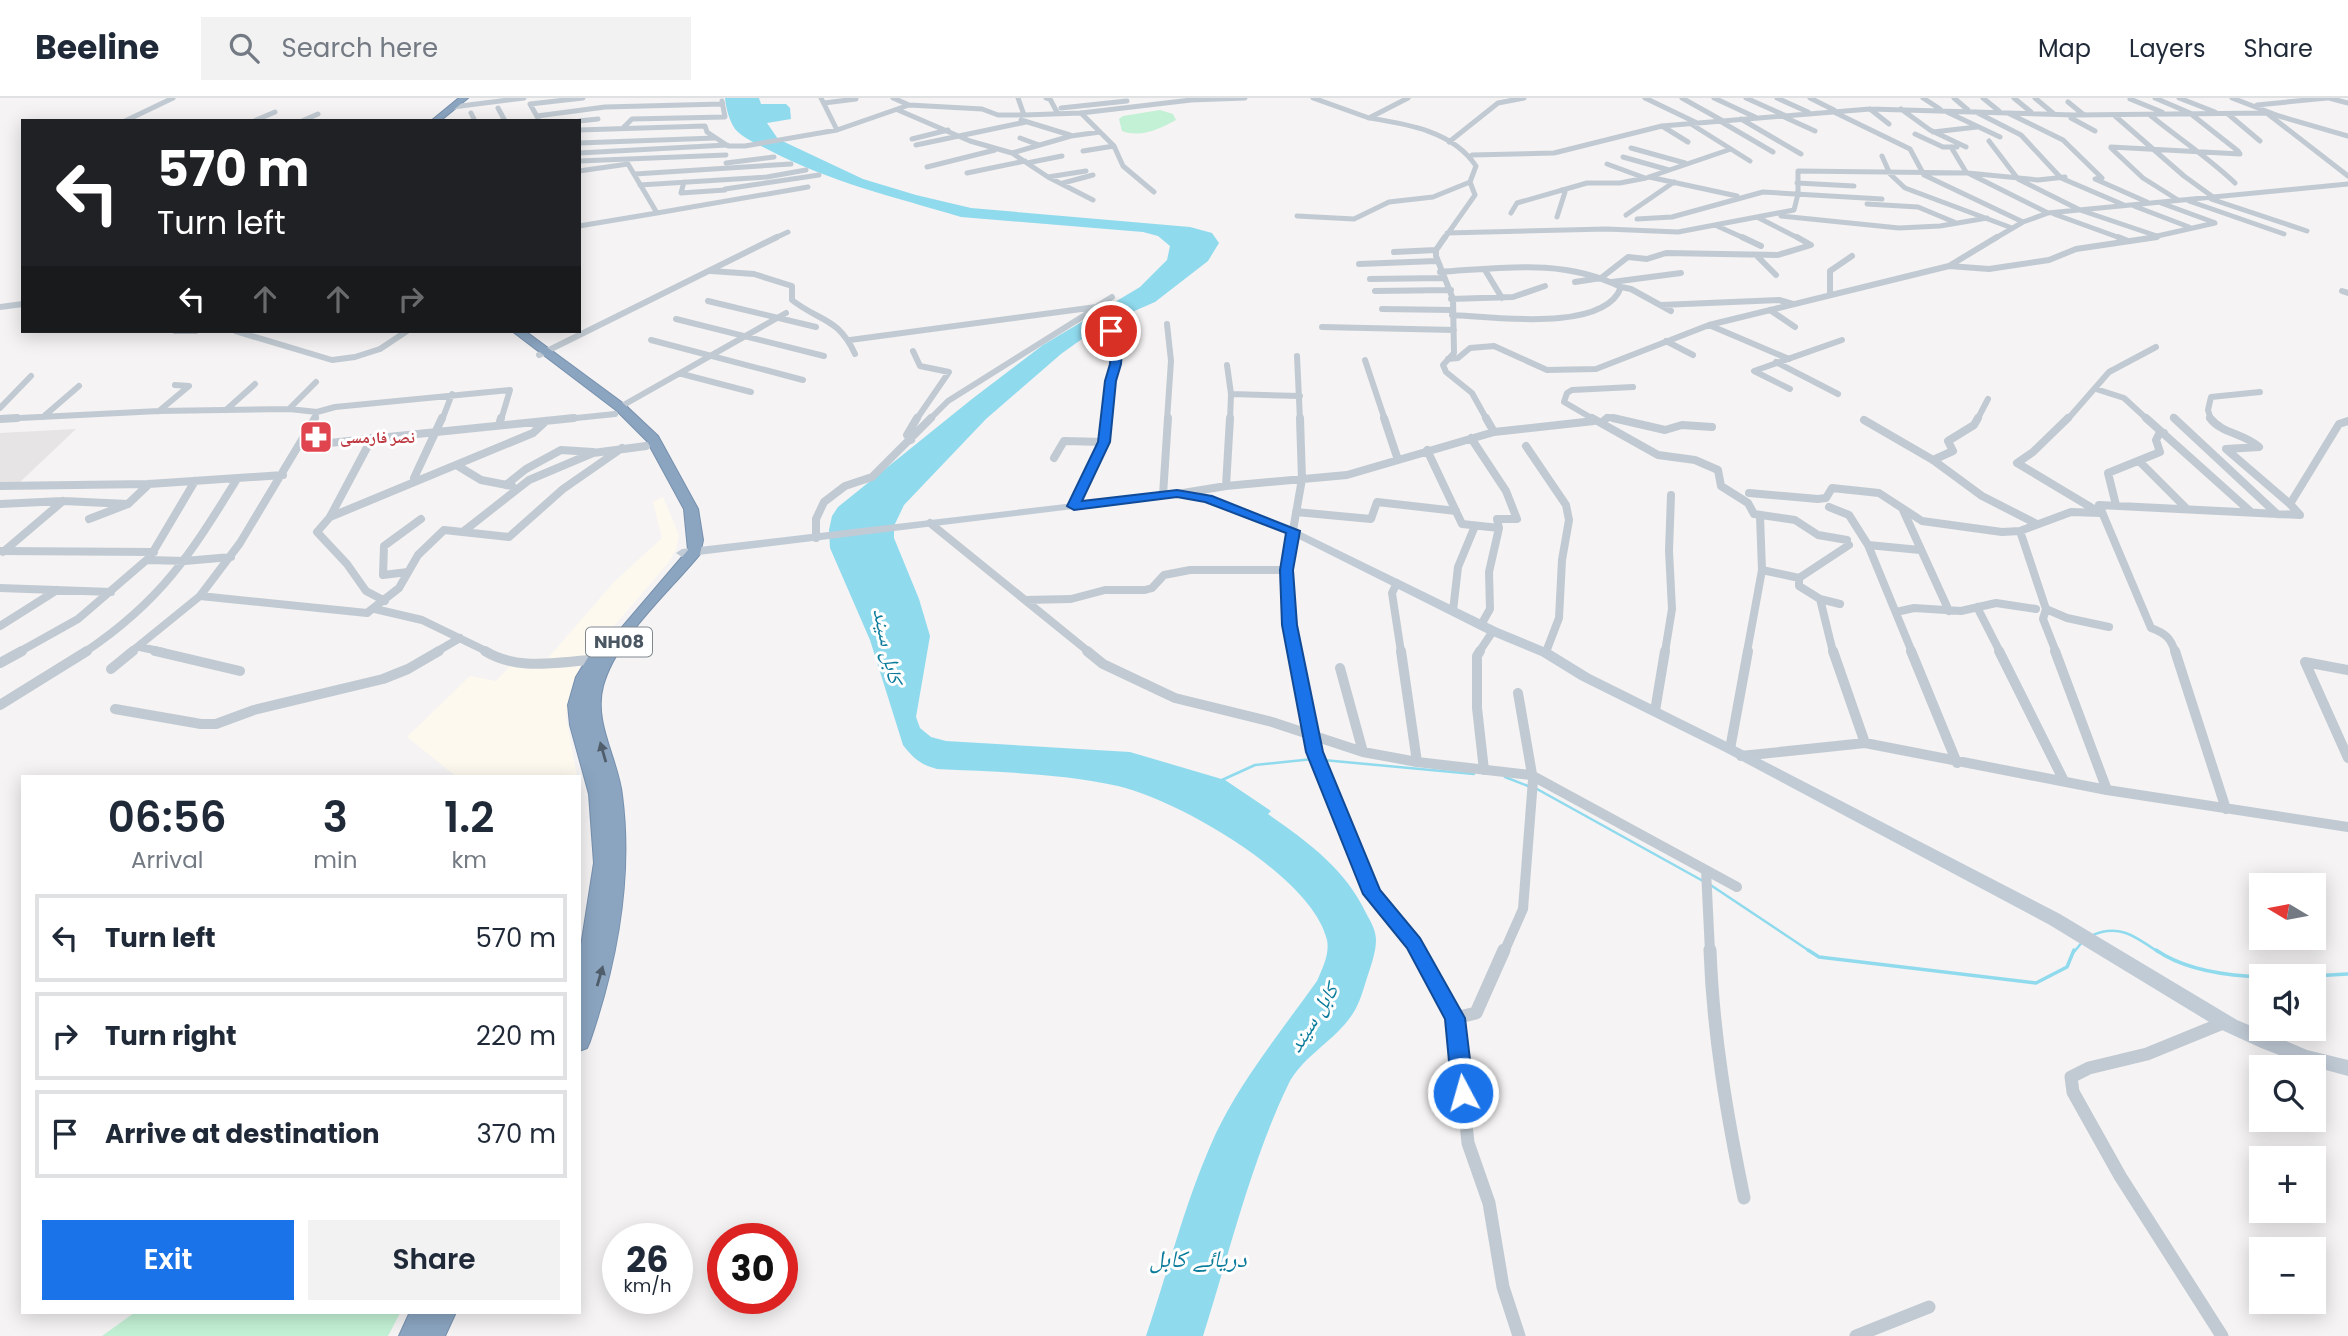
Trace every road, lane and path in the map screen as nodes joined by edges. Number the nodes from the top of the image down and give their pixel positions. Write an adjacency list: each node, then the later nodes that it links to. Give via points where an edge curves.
1 (173, 98): 81 (street)
2 (464, 98): 39 (highway)
3 (524, 98): 39 (street)
4 (583, 98): 88 (street, via 530,104)
5 (646, 98): 45 (street)
6 (895, 98): 7 (street); 44 (street)
7 (904, 98)
8 (1018, 98): 77 (street)
9 (1050, 98): 57 (street)
10 (1158, 98): 57 (street)
11 (1245, 98): 34 (street)
12 (1313, 98): 79 (street)
13 (1408, 98): 79 (street)
14 (1490, 98): 40 (street)
15 (1524, 98): 40 (street)
16 (1645, 98): 96 (street)
17 (1682, 98): 94 (street)
18 (1714, 98): 80 (street)
19 (1746, 98): 69 (street)
20 (1777, 98): 61 (street)
21 (1810, 98): 54 (street)
22 (1923, 98): 50 (street)
23 (1954, 98): 52 (street)
24 (1983, 98): 55 (street)
25 (2014, 98): 58 (street)
26 (2035, 98): 65 (street)
27 (2155, 98): 66 (street)
28 (2179, 98): 67 (street)
29 (2232, 98): 46 (street)
30 (2298, 98): 37 (street)
31 (2330, 98): 32 (street); 37 (street); 42 (street)
32 (2338, 98)
33 (856, 99): 36 (street)
34 (1189, 99): 60 (street)
35 (2130, 99): 75 (street)
36 (823, 100): 103 (street)
37 (2304, 100): 46 (street)
38 (2068, 102): 72 (street)
39 (454, 103): 84 (highway); 85 (highway)
40 (1499, 103): 120 (street)
41 (1896, 103): 48 (street)
42 (2348, 103)
43 (723, 104): 45 (street); 78 (street, via 725,117); 91 (street, via 640,112)
44 (909, 105): 51 (street); 76 (street, via 982,109)
45 (639, 106): 53 (street)
46 (2253, 106): 62 (street)
47 (498, 108): 87 (street)
48 (1902, 108): 49 (street); 50 (street); 64 (street)
49 (1870, 109): 54 (street); 97 (street)
50 (1941, 109): 52 (street); 70 (street)
51 (898, 110): 103 (street); 104 (street)
52 (1970, 110): 55 (street); 167 (street, via 2021,135)
53 (574, 111): 88 (street); 89 (street)
54 (1835, 111): 61 (street); 161 (street, via 1910,149)
55 (2001, 111): 58 (street); 191 (street, via 2063,140 2102,178 2095,179)
56 (275, 112): 82 (street)
57 (1057, 112): 60 (street); 77 (street)
58 (2031, 112): 65 (street)
59 (471, 113): 86 (street)
60 (1081, 113): 108 (street)
61 (1810, 113): 69 (street)
62 (2268, 113): 68 (street); 112 (street); 163 (street)
63 (318, 114): 83 (street)
64 (1909, 114): 70 (street); 109 (street)
65 (2055, 114): 71 (street)
66 (2192, 114): 67 (street); 75 (street); 134 (street, via 2240,153)
67 (2219, 114): 68 (street)
68 (2228, 114): 119 (street)
69 (1783, 115): 80 (street); 105 (street)
70 (1953, 115): 99 (street)
71 (2064, 115): 72 (street); 106 (street)
72 (2085, 115): 73 (street)
73 (2113, 115): 74 (street); 131 (street)
74 (2150, 115): 75 (street); 134 (street)
75 (2167, 115)
76 (1010, 116): 77 (street); 95 (street)
77 (1024, 116)
78 (713, 117): 91 (street); 101 (street)
79 (1370, 118): 120 (street, via 1403,123)
80 (1756, 118): 92 (street)
81 (129, 119)
82 (259, 119)
83 (307, 119)
84 (431, 119)
85 (437, 119)
86 (474, 119)
87 (504, 119)
88 (538, 119)
89 (573, 119)
90 (598, 119): 93 (street)
91 (632, 119): 100 (street)
92 (1741, 119): 94 (street); 137 (street)
93 (581, 121)
94 (1721, 121): 96 (street); 133 (street)
95 (1026, 122): 110 (street); 111 (street)
96 (1693, 123): 98 (street); 130 (street)
97 (1889, 124)
98 (1662, 125): 121 (street); 139 (street, via 1554,153)
99 (1977, 127): 109 (street); 113 (street)
100 (623, 128): 101 (street); 107 (street)
101 (706, 128): 107 (street); 114 (street)
102 (581, 130): 107 (street)
103 (836, 130): 125 (street)
104 (948, 130): 110 (street); 116 (street)
105 (1815, 131)
106 (2095, 131)
107 (588, 132): 117 (street)
108 (1100, 132): 111 (street); 126 (street)
109 (1933, 132): 128 (street, via 1966,147); 128 (street, via 1915,134)
110 (957, 135): 123 (street); 129 (street)
111 (1071, 136): 124 (street)
112 (2348, 136)
113 (2000, 137)
114 (715, 138): 122 (street); 125 (street)
115 (1020, 138): 124 (street)
116 (912, 139)
117 (581, 141)
118 (1989, 141): 166 (street)
119 (2260, 141)
120 (1448, 142): 139 (street)
121 (1688, 142)
122 (581, 143)
123 (916, 145)
124 (1039, 145): 136 (street)
125 (727, 146): 135 (street); 144 (street)
126 (1114, 146): 132 (street); 182 (street, via 1123,166)
127 (1631, 148): 147 (street)
128 (1951, 148): 157 (street)
129 (997, 149): 136 (street); 151 (street)
130 (1731, 149): 145 (street); 147 (street)
131 (2155, 149): 134 (street); 186 (street); 189 (street, via 2111,147 2143,178)
132 (1083, 151)
133 (1773, 152)
134 (2199, 152): 175 (street)
135 (581, 153)
136 (1013, 153): 146 (street)
137 (1801, 154)
138 (1062, 156): 146 (street)
139 (1472, 156): 171 (street, via 1476,166)
140 (1882, 156): 159 (street)
141 (774, 157): 144 (street)
142 (1623, 157): 153 (street)
143 (581, 161): 144 (street)
144 (726, 161): 148 (street); 149 (street); 158 (street); 168 (street)
145 (1751, 161)
146 (1026, 162): 156 (street); 164 (street)
147 (1685, 163): 153 (street)
148 (628, 164): 154 (street); 158 (street)
149 (791, 164)
150 (1607, 164): 165 (street)
151 (928, 167)
152 (807, 170): 168 (street)
153 (1670, 170): 165 (street)
154 (581, 171)
155 (1086, 171): 164 (street)
156 (967, 173)
157 (1968, 173): 161 (street); 166 (street); 197 (street)
158 (635, 174): 176 (street)
159 (1890, 174): 161 (street); 174 (street, via 1798,170); 204 (street, via 1905,188)
160 (1093, 175): 173 (street)
161 (1924, 175): 207 (street)
162 (819, 176): 180 (street)
163 (2348, 176)
164 (1048, 177): 173 (street)
165 (1647, 177): 172 (street); 181 (street)
166 (2017, 177): 167 (street); 194 (street)
167 (2063, 177): 193 (street)
168 (726, 180): 170 (street); 180 (street)
169 (1761, 180): 183 (street)
170 (684, 182): 176 (street); 180 (street, via 681,193)
171 (1470, 182): 201 (street, via 1433,197 1389,202 1354,219); 214 (street, via 1475,195)
172 (1674, 182): 185 (street); 199 (street)
173 (1063, 183): 188 (street)
174 (1797, 183): 178 (street); 184 (street)
175 (2235, 183)
176 (640, 184): 195 (street)
177 (2348, 184): 186 (street)
178 (1854, 186)
179 (808, 187): 190 (street)
180 (725, 189): 190 (street)
181 (1562, 190): 196 (street, via 1517,203); 202 (street)
182 (1154, 192)
183 (1763, 192): 184 (street); 185 (street)
184 (1797, 196): 187 (street); 200 (street, via 1794,210); 206 (street, via 1916,207)
185 (1739, 197): 198 (street)
186 (2210, 197): 189 (street); 212 (street)
187 (1882, 199)
188 (1093, 200)
189 (2182, 200): 192 (street); 215 (street)
190 (728, 201): 195 (street)
191 (2149, 202): 192 (street); 193 (street)
192 (2157, 202): 210 (street, via 2215,223)
193 (2127, 205): 194 (street); 210 (street)
194 (2080, 210): 197 (street); 216 (street)
195 (657, 213): 209 (street)
196 (1511, 213)
197 (2050, 213): 207 (street); 217 (street)
198 (1684, 214): 205 (street); 208 (street)
199 (1626, 215)
200 (1770, 215): 203 (street); 206 (street, via 1899,228)
201 (1297, 216)
202 (1557, 217)
203 (1756, 217): 208 (street); 221 (street, via 1811,243)
204 (1987, 218): 206 (street); 211 (street)
205 (1637, 219)
206 (1955, 222)
207 (2024, 222): 211 (street)
208 (1712, 225): 214 (street, via 1678,232); 218 (street)
209 (581, 226)
210 (2189, 227): 216 (street)
211 (2012, 228): 225 (street)
212 (2307, 231)
213 (788, 232): 227 (street)
214 (1447, 233): 219 (street)
215 (2284, 234)
216 (2160, 237): 217 (street)
217 (2132, 242): 225 (street, via 2076,249 2049,260 1989,269)
218 (1761, 246)
219 (1436, 250): 220 (street); 223 (street)
220 (1394, 252)
221 (1757, 256): 230 (street); 231 (street, via 1666,253 1647,259 1628,257)
222 (1852, 256): 239 (street, via 1830,271)
223 (1436, 261): 224 (street); 229 (street)
224 (1359, 264)
225 (1949, 266): 239 (street)
226 (1485, 270): 229 (street); 231 (street, via 1562,267); 241 (street)
227 (710, 271): 269 (street, via 754,274 792,286 792,300 836,323); 274 (street)
228 (1681, 273): 234 (street)
229 (1441, 275): 232 (street); 237 (street)
230 (1776, 275)
231 (1601, 278): 233 (street); 234 (street)
232 (1370, 279)
233 (1575, 282)
234 (1612, 282): 236 (street)
235 (1545, 286): 241 (street)
236 (1621, 287): 247 (street); 251 (street, via 1617,297 1591,314)
237 (1451, 290): 238 (street); 242 (street)
238 (1375, 291)
239 (1830, 295): 245 (street)
240 (1112, 297): 246 (street)
241 (1502, 298): 242 (street)
242 (1451, 299): 251 (street)
243 (708, 301): 254 (street)
244 (21, 304): 248 (street)
245 (1793, 304): 247 (street, via 1779,300); 250 (street)
246 (1101, 305): 269 (street); 322 (street, via 948,401)
247 (1661, 305): 252 (street)
248 (0, 307)
249 (1382, 309): 251 (street)
250 (1770, 310): 257 (street); 260 (street)
251 (1452, 312): 261 (street)
252 (1671, 312)
253 (786, 313): 254 (street)
254 (778, 318): 258 (street); 267 (street)
255 (676, 319): 267 (street)
256 (1167, 324): 346 (street)
257 (1709, 325): 271 (street); 281 (street)
258 (816, 327)
259 (1322, 327): 261 (street)
260 (1795, 327)
261 (1454, 330): 280 (street, via 1454,353)
262 (1111, 331): 323 (street, via 1116,364)
263 (245, 333): 264 (street, via 298,347 323,360 382,348)
264 (405, 333)
265 (510, 333): 274 (highway)
266 (520, 333): 274 (highway)
267 (745, 337): 277 (street); 278 (street)
268 (651, 340): 277 (street)
269 (849, 340): 275 (street)
270 (1842, 340): 281 (street)
271 (1666, 341): 276 (street); 280 (street, via 1596,369 1547,370 1494,346 1470,348)
272 (2156, 347): 294 (street, via 2109,372)
273 (913, 351): 322 (street, via 920,366 949,372 909,430)
274 (542, 353): 306 (highway)
275 (855, 354)
276 (1693, 355)
277 (711, 356): 285 (street); 287 (street)
278 (824, 356)
279 (1297, 356): 300 (street)
280 (1448, 359): 318 (street, via 1443,365 1446,372 1472,393)
281 (1790, 359): 283 (street)
282 (1365, 360): 331 (street)
283 (1776, 362): 293 (street, via 1754,371); 299 (street)
284 (1227, 365): 298 (street)
285 (682, 374): 295 (street); 306 (street)
286 (31, 376): 302 (street)
287 (803, 380)
288 (316, 382): 303 (street)
289 (175, 384): 305 (street, via 189,386)
290 (255, 384): 304 (street)
291 (79, 386): 308 (street)
292 (1633, 387): 314 (street, via 1567,393 1566,405)
293 (1790, 389)
294 (2096, 389): 319 (street, via 2124,398); 360 (street, via 2017,463)
295 (751, 392)
296 (2260, 392): 351 (street, via 2211,397 2207,407 2211,422 2255,441 2259,447 2226,449)
297 (452, 394): 307 (street); 315 (street, via 510,390); 317 (street)
298 (1231, 394): 300 (street); 343 (street)
299 (1838, 394)
300 (1300, 396): 338 (street)
301 (1988, 399): 332 (street, via 1973,425 1948,441 1953,451)
302 (0, 408)
303 (289, 409): 304 (street); 307 (street)
304 (226, 410): 305 (street)
305 (159, 411): 308 (street)
306 (617, 411): 312 (street); 325 (highway); 377 (highway, via 653,439 691,509 696,540)
307 (317, 412): 324 (street)
308 (44, 417): 310 (street)
309 (2173, 417): 361 (street)
310 (0, 419)
311 (1864, 420): 332 (street)
312 (546, 421): 315 (street); 334 (street, via 533,433)
313 (2348, 421): 351 (street, via 2339,424)
314 (1599, 422): 316 (street, via 1609,417 1665,430 1682,425); 318 (street); 362 (street, via 1658,455 1695,460 1718,470 1724,490 1748,502 1750,511)
315 (499, 425): 317 (street)
316 (1712, 427)
317 (437, 432): 320 (street); 336 (street)
318 (1494, 432): 321 (street)
319 (2164, 433): 333 (street, via 2156,440 2160,452); 359 (street)
320 (372, 438): 324 (street); 363 (street)
321 (1471, 438): 328 (street); 369 (street, via 1506,491 1517,519 1497,518)
322 (911, 440): 373 (street, via 872,477 845,485 824,502 816,519)
323 (1104, 442): 330 (street, via 1064,441); 353 (street)
324 (300, 446): 335 (street)
325 (646, 446): 327 (street); 377 (highway, via 677,501)
326 (1526, 446): 405 (street, via 1566,505 1569,520 1559,618)
327 (622, 448): 329 (street); 370 (street, via 563,489 509,537)
328 (1427, 450): 331 (street); 357 (street)
329 (597, 452): 342 (street, via 561,450); 344 (street)
330 (1054, 458)
331 (1398, 460): 338 (street, via 1347,475)
332 (1933, 460): 367 (street, via 1982,495)
333 (2139, 461): 352 (street, via 2108,473); 355 (street)
334 (458, 466): 342 (street, via 481,480); 363 (street)
335 (283, 475): 337 (street); 379 (street)
336 (414, 478)
337 (237, 479): 339 (street); 380 (street)
338 (1302, 479): 343 (street); 358 (street)
339 (195, 481): 340 (street); 378 (street)
340 (149, 484): 341 (street); 350 (street)
341 (0, 485)
342 (506, 485): 344 (street)
343 (1226, 486): 346 (street)
344 (518, 487): 370 (street)
345 (1749, 493): 356 (street, via 1818,499 1826,498 1832,488 1846,488 1879,493)
346 (1170, 494): 353 (street); 371 (street, via 1208,499)
347 (1671, 495): 415 (street, via 1672,609)
348 (64, 501): 349 (street); 350 (street); 376 (street)
349 (0, 504)
350 (128, 504): 364 (street)
351 (2290, 504): 361 (street, via 2300,515)
352 (2116, 505): 355 (street); 360 (street, via 2099,505)
353 (1074, 506): 366 (street)
354 (1829, 507): 374 (street, via 1849,515)
355 (2186, 508): 359 (street)
356 (1903, 510): 372 (street, via 1931,523); 375 (street)
357 (1456, 511): 358 (street, via 1377,502 1371,519); 368 (street, via 1462,524)
358 (1296, 512): 371 (street)
359 (2252, 512): 361 (street)
360 (2101, 513): 367 (street, via 2071,512); 427 (street, via 2151,628 2172,642)
361 (2277, 514)
362 (1760, 516): 382 (street); 384 (street, via 1795,520 1818,535 1848,543)
363 (330, 517): 392 (street, via 317,532 366,591)
364 (89, 519)
365 (421, 519): 383 (street, via 384,546 383,575)
366 (930, 523): 373 (street); 391 (street)
367 (2037, 524): 372 (street)
368 (1475, 526): 369 (street); 397 (street, via 1458,567)
369 (1499, 528): 402 (street, via 1489,572)
370 (464, 531): 383 (street, via 444,530)
371 (1293, 531): 381 (street); 385 (street)
372 (2021, 531): 396 (street)
373 (816, 538): 377 (street)
374 (1868, 545): 375 (street); 399 (street)
375 (1920, 550): 398 (street)
376 (2, 552): 378 (street)
377 (689, 552): 406 (highway, NH08); 431 (highway, NH08, one-way to 377, via 616,874 616,833 613,793 592,714 595,685 617,645)
378 (151, 556): 380 (street); 388 (street)
379 (231, 558): 380 (street); 389 (street)
380 (185, 561): 413 (street, via 117,631)
381 (1286, 570): 391 (street, via 1190,570 1164,575 1145,590); 416 (street, via 1289,625)
382 (1762, 570): 384 (street); 419 (street)
383 (408, 572): 392 (street)
384 (1799, 578): 390 (street, via 1802,589)
385 (1397, 583): 397 (street); 421 (street, via 1392,593)
386 (0, 588): 387 (street)
387 (57, 590): 388 (street); 400 (street)
388 (111, 592): 407 (street, via 78,619)
389 (200, 596): 395 (street, via 367,613); 404 (street)
390 (1820, 599): 393 (street); 417 (street)
391 (1025, 600): 416 (street, via 1103,664 1175,698)
392 (385, 601): 395 (street)
393 (1840, 604)
394 (1977, 607): 396 (street, via 1996,603); 398 (street); 424 (street)
395 (375, 609): 403 (street, via 422,620)
396 (2041, 609): 401 (street); 426 (street)
397 (1453, 611): 402 (street)
398 (1949, 611): 399 (street, via 1914,608)
399 (1896, 612): 422 (street)
400 (0, 626)
401 (2109, 627)
402 (1487, 628): 405 (street); 423 (street, via 1477,656)
403 (460, 638): 406 (street, via 514,664); 414 (street, via 383,680 254,710 216,724)
404 (140, 647): 408 (street); 411 (street)
405 (1546, 653): 415 (street)
406 (592, 660): 431 (highway, NH08, via 577,705 602,826)
407 (0, 663)
408 (111, 668)
409 (1340, 668): 418 (street)
410 (2348, 670): 420 (street, via 2305,662)
411 (240, 671)
412 (1518, 692): 425 (street)
413 (0, 705)
414 (115, 709)
415 (1655, 711): 419 (street)
416 (1313, 737): 418 (street); 433 (street, via 1320,769 1372,894 1413,943)
417 (1864, 743): 419 (street); 422 (street)
418 (1363, 752): 421 (street)
419 (1735, 752): 434 (street, via 2054,919)
420 (2348, 758)
421 (1417, 762): 423 (street)
422 (1957, 763): 424 (street)
423 (1484, 770): 425 (street)
424 (2064, 781): 426 (street)
425 (1532, 782): 429 (street); 433 (street, via 1523,909 1476,1013)
426 (2107, 790): 427 (street)
427 (2225, 809): 428 (street)
428 (2348, 827)
429 (1705, 879): 430 (street); 437 (street, via 1712,1007)
430 (1737, 887)
431 (601, 946): 432 (highway, NH08); 435 (highway, NH08, one-way to 431, via 603,968)
432 (581, 991)
433 (1455, 1018): 443 (street, via 1468,1143 1489,1203 1503,1287)
434 (2223, 1023): 436 (street, via 2288,1051); 445 (street, via 2147,1054 2071,1077 2073,1092 2120,1176)
435 (581, 1035)
436 (2348, 1068)
437 (1744, 1198)
438 (1929, 1307): 444 (street)
439 (424, 1314): 441 (highway)
440 (442, 1314): 442 (highway)
441 (413, 1336)
442 (431, 1336)
443 (1519, 1336)
444 (1856, 1336)
445 (2222, 1336)

